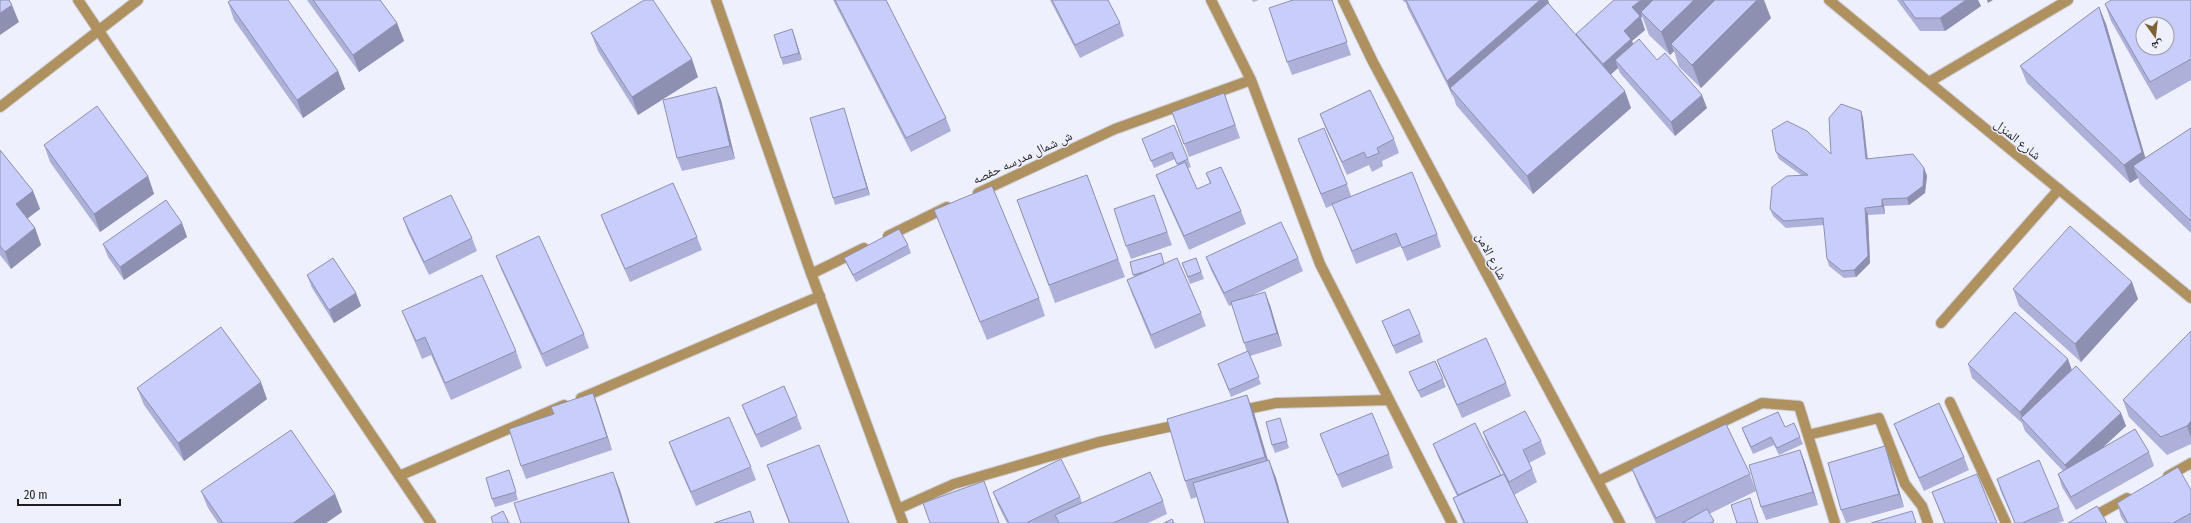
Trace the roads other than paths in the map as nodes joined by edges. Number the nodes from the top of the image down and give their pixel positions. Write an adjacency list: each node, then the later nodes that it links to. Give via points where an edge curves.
1 (78, 0): 8 (street)
2 (138, 0): 8 (street)
3 (716, 0): 15 (street)
4 (1211, 0): 9 (street)
5 (1343, 0): 26 (street, شارع الامن, via 1373,62)
6 (1829, 0): 10 (street, شارع المنزل)
7 (2068, 0): 10 (street)
8 (100, 31): 11 (street); 25 (street)
9 (1251, 80): 13 (street, ش شمال مدرسه حفصه, via 1115,129); 19 (street, via 1320,264)
10 (1928, 82): 12 (street, شارع المنزل)
11 (0, 107)
12 (2059, 189): 17 (street, شارع المنزل); 18 (street)
13 (972, 195)
14 (957, 202): 15 (street)
15 (812, 274): 16 (street)
16 (820, 296): 25 (street); 29 (street)
17 (2191, 298)
18 (1941, 323)
19 (1390, 400): 21 (street, via 1276,402); 32 (street)
20 (1950, 402): 36 (street)
21 (1230, 413)
22 (1191, 422): 29 (street, via 1099,442 954,484)
23 (1808, 435): 26 (street, via 1799,406 1762,403); 34 (street); 35 (street, via 1878,418 1905,484 1922,506)
24 (2191, 463): 27 (street)
25 (399, 476): 30 (street)
26 (1598, 481): 33 (street, شارع الامن)
27 (2157, 482)
28 (2136, 493): 37 (street)
29 (898, 509): 31 (street)
30 (431, 523)
31 (903, 523)
32 (1452, 523)
33 (1620, 523)
34 (1835, 523)
35 (1928, 523)
36 (2006, 523)
37 (2082, 523)

